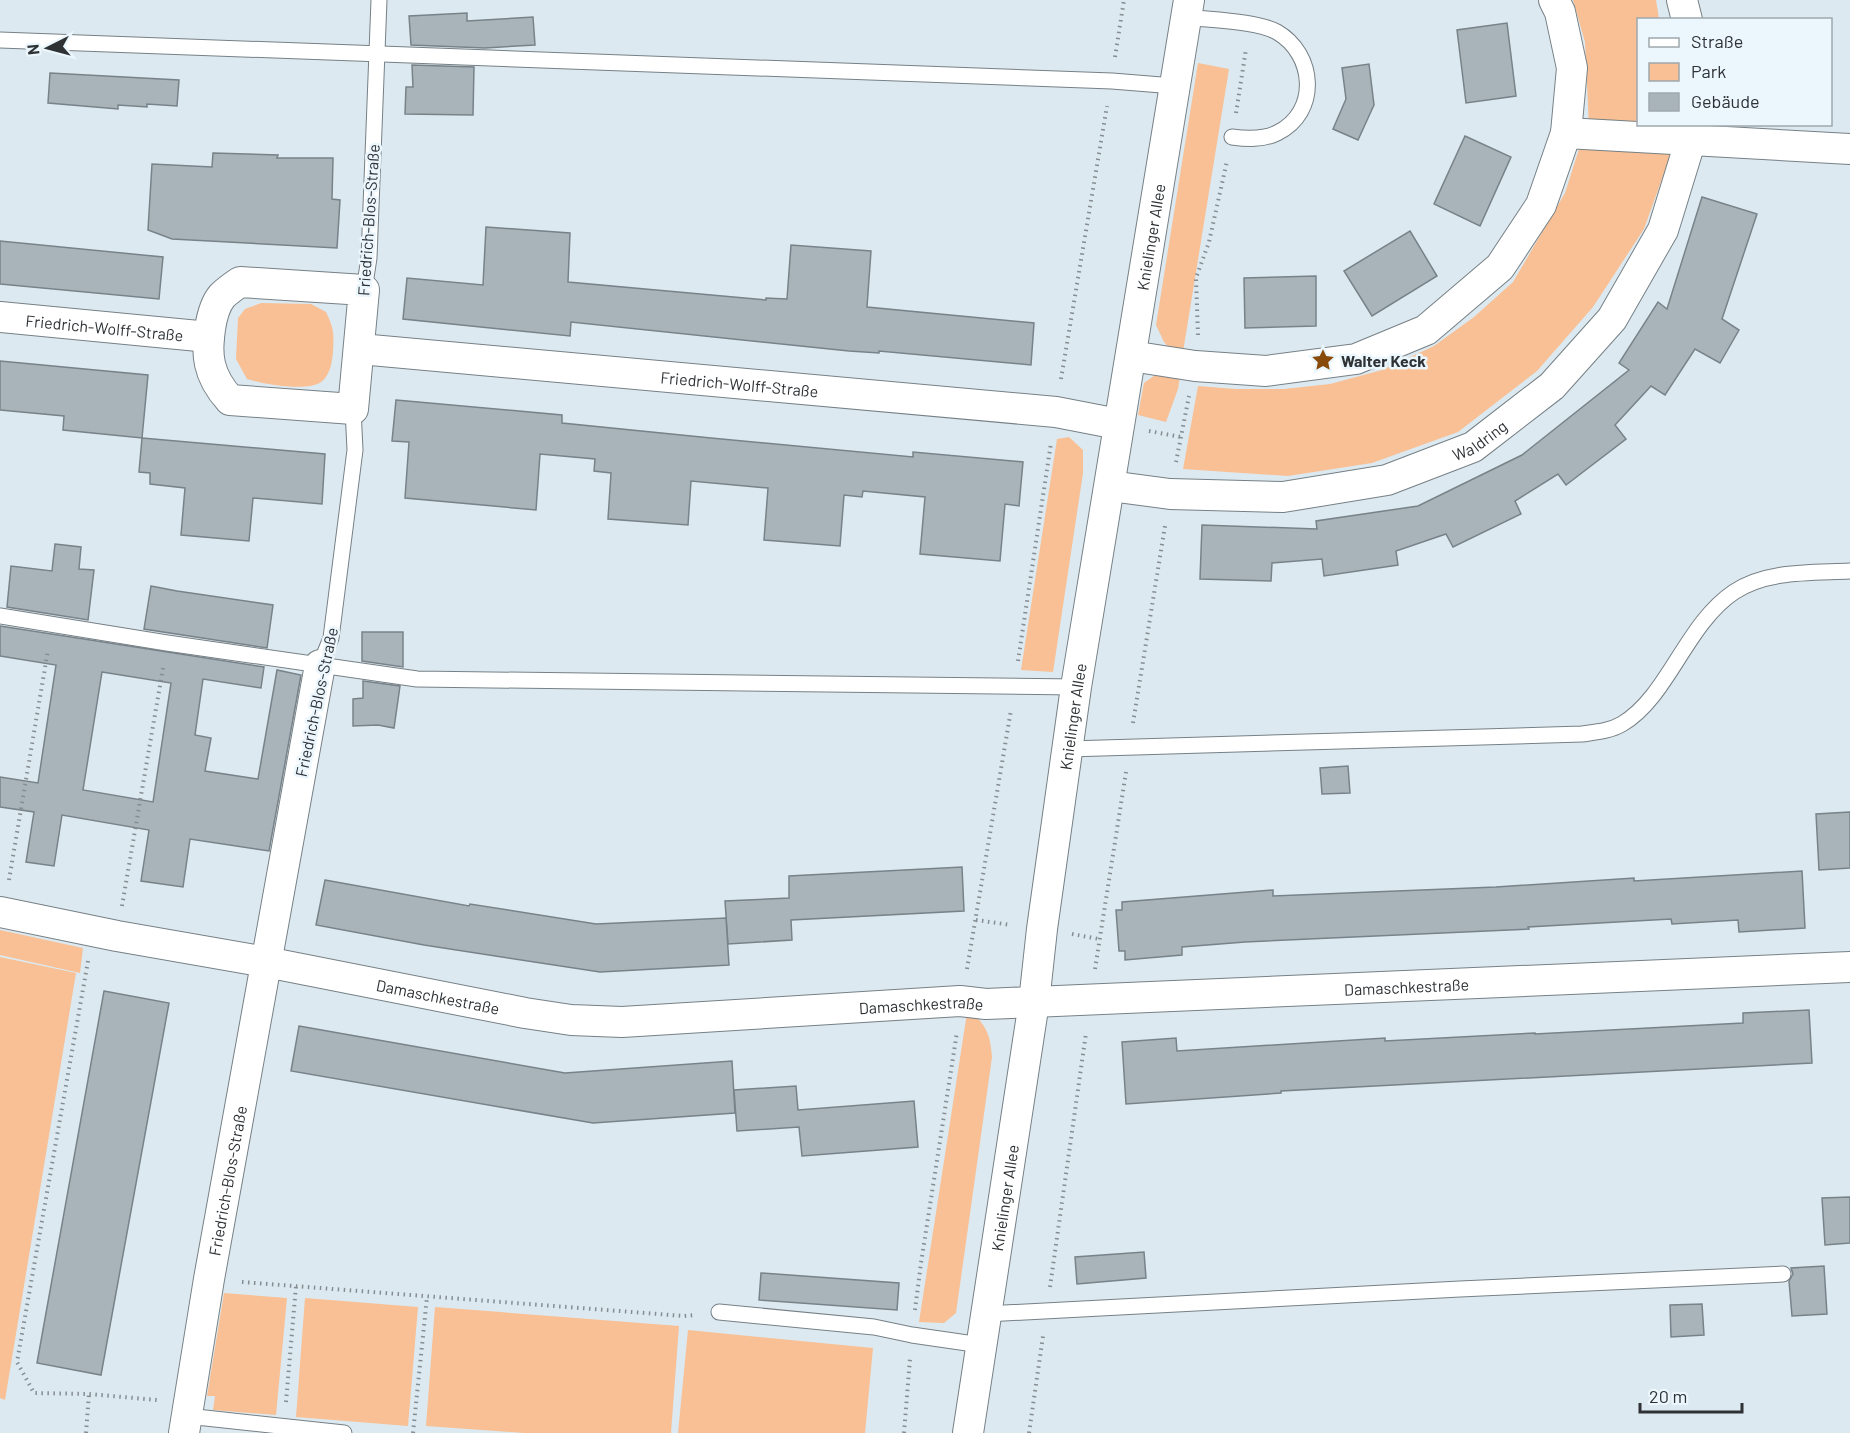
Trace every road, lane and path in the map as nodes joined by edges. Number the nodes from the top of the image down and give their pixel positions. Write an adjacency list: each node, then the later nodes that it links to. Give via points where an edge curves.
1 (379, 0): 8 (lane, Friedrich-Blos-Straße)
2 (1554, 0): 11 (street, via 1572,68)
3 (1682, 0): 5 (street)
4 (1188, 8): 6 (lane); 9 (street, Knielinger Allee)
5 (1686, 18)
6 (1250, 24): 12 (path); 12 (lane, via 1275,30 1290,41 1302,56 1308,74 1307,91 1292,122 1277,132 1260,138)
7 (0, 40): 8 (lane)
8 (376, 54): 9 (lane); 14 (lane, Friedrich-Blos-Straße, via 369,258)
9 (1174, 86): 18 (street, Knielinger Allee)
10 (1690, 132): 11 (street); 13 (street); 23 (street, Waldring, via 1663,230 1612,318 1552,386 1473,447 1387,480 1282,498)
11 (1566, 133): 19 (street, via 1541,205 1500,267 1426,330 1356,359 1266,371)
12 (1232, 136): 19 (path, via 1209,242 1196,278 1199,325)
13 (1850, 149)
14 (364, 290): 16 (street, via 240,282 221,297 211,319); 17 (street, Friedrich-Blos-Straße)
15 (0, 317): 16 (street, Friedrich-Wolff-Straße)
16 (209, 337): 20 (street, via 209,363 219,387 230,400)
17 (360, 349): 20 (street, Friedrich-Blos-Straße); 21 (street, Friedrich-Wolff-Straße, via 1056,412)
18 (1131, 356): 19 (street); 21 (street, Knielinger Allee)
19 (1195, 366): 23 (path)
20 (353, 409): 28 (lane, Friedrich-Blos-Straße, via 355,450 331,638)
21 (1118, 424): 22 (street, Knielinger Allee)
22 (1110, 486): 23 (street, Waldring); 29 (street, Knielinger Allee)
23 (1170, 494): 30 (path)
24 (1850, 571): 30 (lane, via 1785,575 1736,591 1717,605 1699,627 1638,711 1605,731)
25 (0, 616): 28 (lane)
26 (48, 650): 32 (path)
27 (164, 662): 33 (path)
28 (320, 665): 29 (lane, via 417,679); 34 (street, Friedrich-Blos-Straße)
29 (1076, 687): 31 (street, Knielinger Allee)
30 (1130, 746): 31 (lane); 36 (path)
31 (1068, 750): 37 (street, Knielinger Allee)
32 (2, 912): 33 (street, Damaschkestraße)
33 (105, 934): 34 (street, Damaschkestraße); 47 (path, via 17,1362 34,1393)
34 (266, 962): 37 (street, Damaschkestraße, via 571,1020 622,1022 960,1001); 39 (street, Friedrich-Blos-Straße)
35 (1850, 967): 36 (street, Damaschkestraße)
36 (1091, 999): 37 (street, Damaschkestraße); 42 (path)
37 (1034, 1002): 44 (street, Knielinger Allee)
38 (1783, 1274): 42 (lane)
39 (209, 1279): 40 (path); 48 (street, Friedrich-Blos-Straße)
40 (296, 1286): 41 (path); 49 (path)
41 (427, 1297): 43 (path, via 684,1316); 52 (path)
42 (1046, 1310): 44 (lane); 55 (path)
43 (720, 1312): 45 (lane, via 874,1327)
44 (986, 1314): 46 (street, Knielinger Allee)
45 (912, 1335): 46 (lane); 53 (path)
46 (981, 1345): 54 (street, Knielinger Allee)
47 (88, 1394): 48 (path); 50 (path)
48 (186, 1417): 49 (lane)
49 (284, 1427): 51 (lane)
50 (86, 1433)
51 (345, 1433)
52 (413, 1433)
53 (904, 1433)
54 (968, 1433)
55 (1029, 1433)

